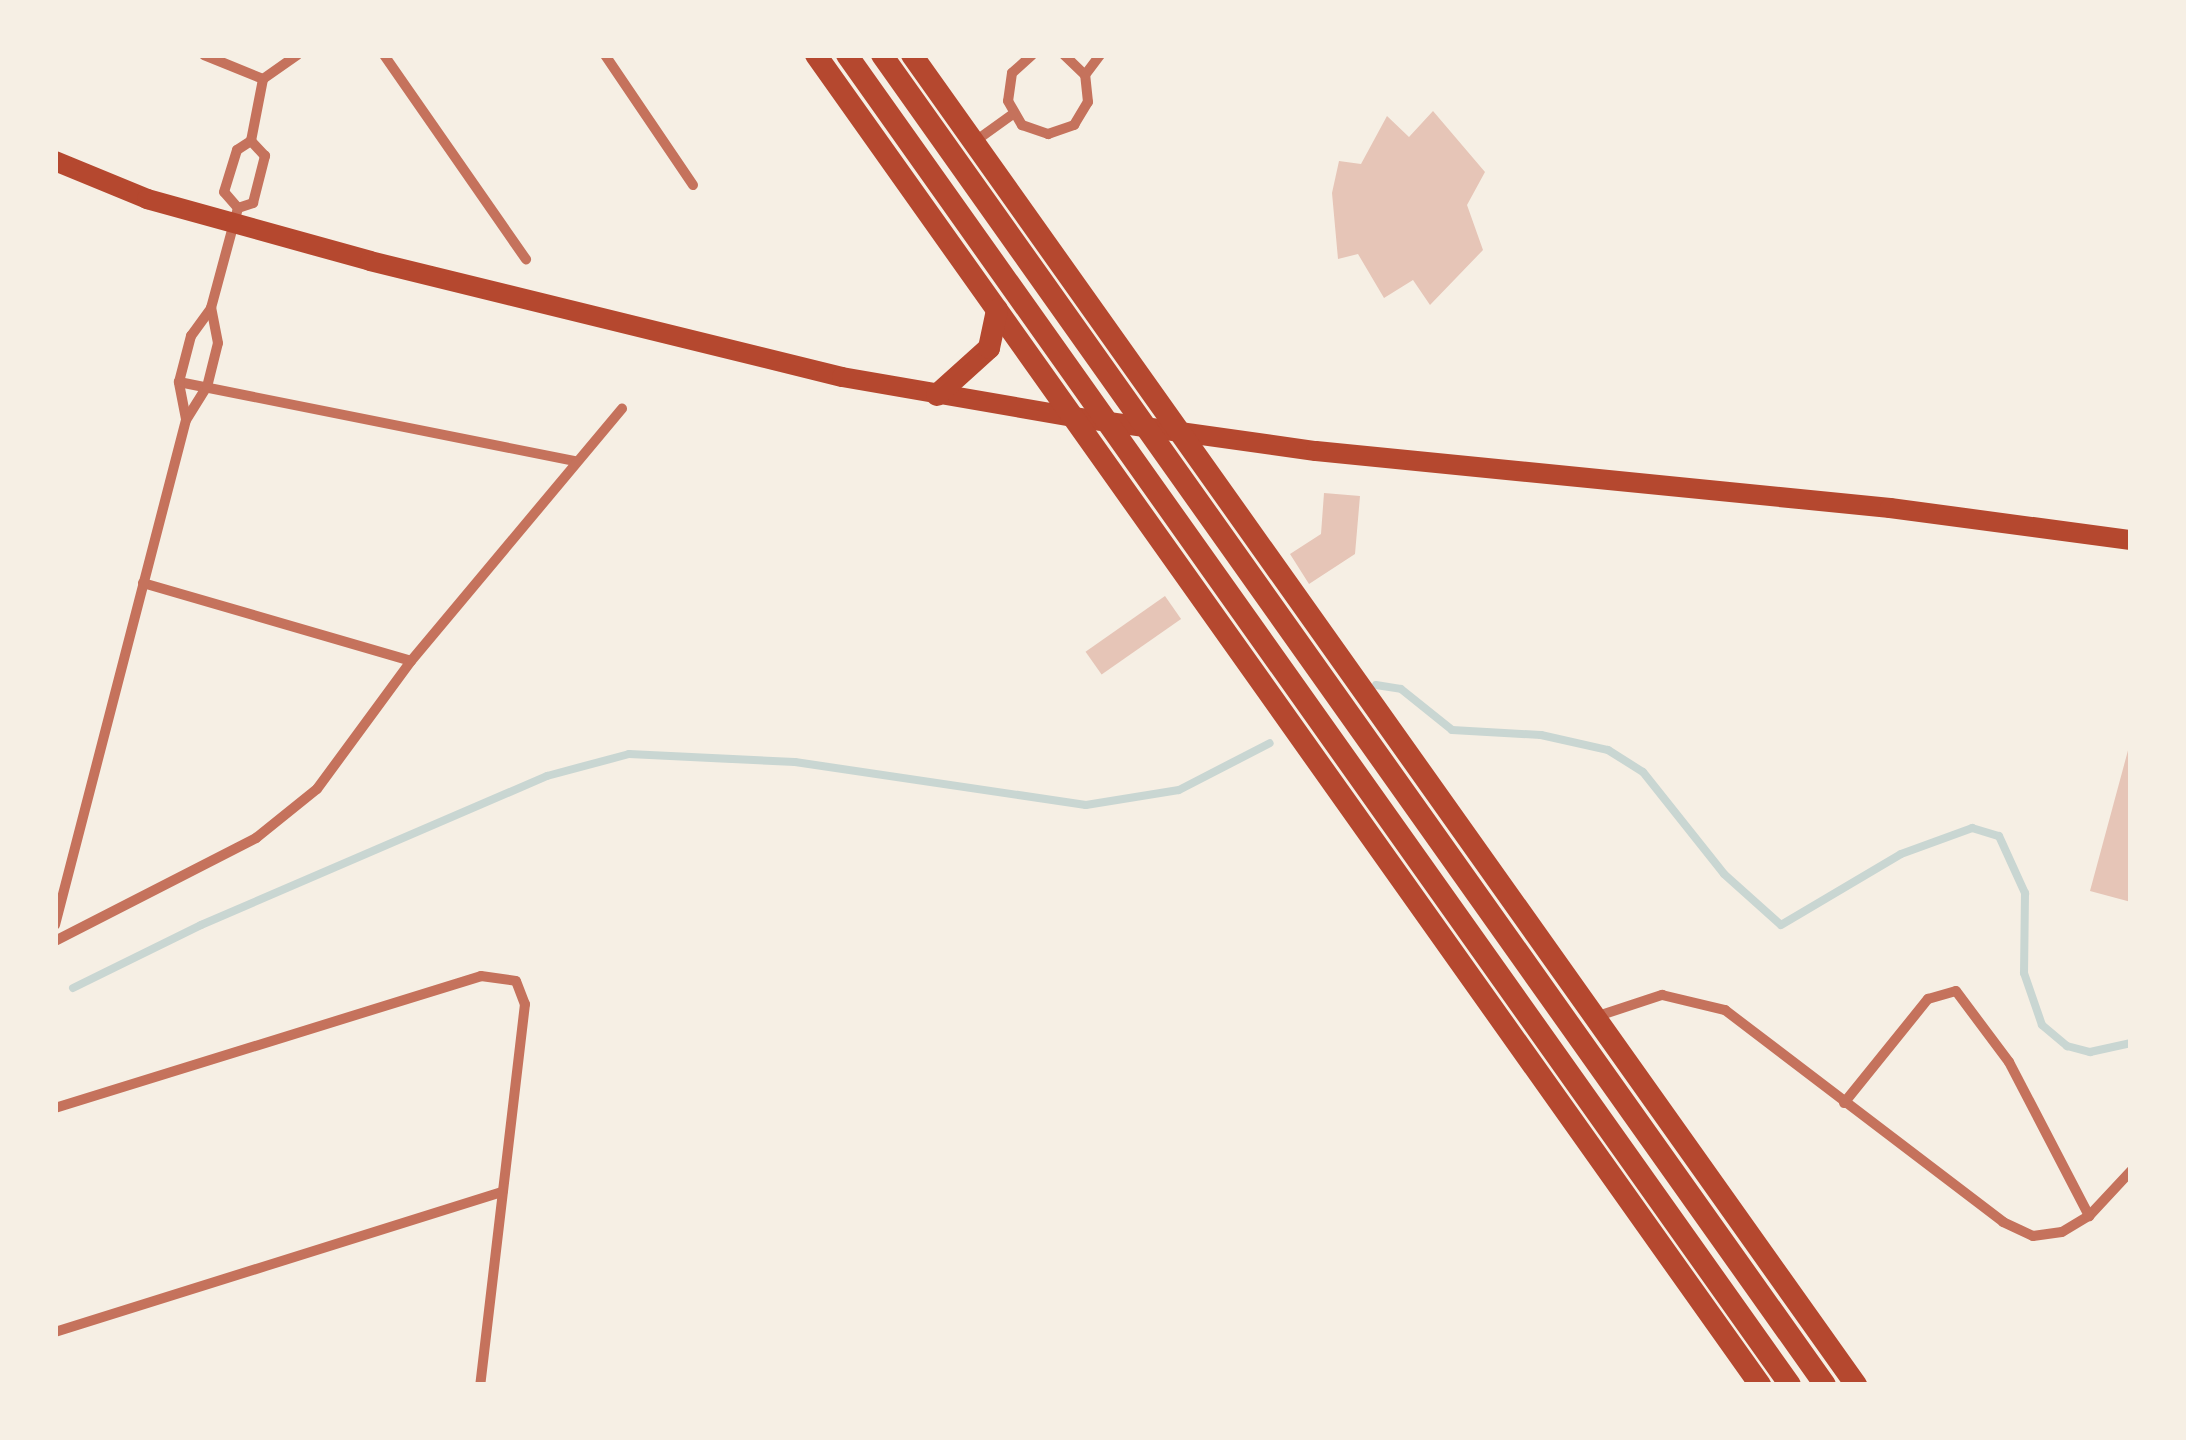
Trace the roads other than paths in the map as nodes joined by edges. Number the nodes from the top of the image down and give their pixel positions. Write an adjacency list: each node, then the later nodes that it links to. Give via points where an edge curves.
1 (204, 55): 13 (street)
2 (298, 55): 13 (street)
3 (384, 55): 23 (street)
4 (605, 55): 19 (street)
5 (816, 55): 14 (highway)
6 (847, 55): 61 (highway)
7 (878, 55): 14 (highway); 62 (highway)
8 (912, 55): 17 (highway)
9 (1032, 55): 15 (street, via 1008,86)
10 (1064, 55): 12 (street)
11 (1100, 55): 12 (street)
12 (1085, 75): 15 (street, via 1083,115 1062,132 1034,132)
13 (263, 79): 16 (street)
14 (836, 83): 20 (highway)
15 (1013, 114): 17 (street)
16 (251, 141): 21 (street, via 237,150 224,192); 21 (street, via 264,156 253,203)
17 (974, 142): 20 (highway); 22 (highway)
18 (55, 161): 21 (main road, via 131,193)
19 (693, 185)
20 (910, 188): 24 (highway)
21 (236, 215): 26 (street); 31 (main road, via 780,362)
22 (1035, 228): 24 (highway); 25 (highway)
23 (526, 260)
24 (971, 274): 27 (highway)
25 (1085, 298): 28 (highway); 35 (highway)
26 (211, 308): 29 (street, via 191,336); 30 (street, via 218,343)
27 (997, 310): 28 (highway); 31 (highway, via 990,348)
28 (1021, 344): 33 (highway)
29 (179, 382): 30 (street); 34 (street)
30 (208, 388): 34 (street); 36 (street)
31 (937, 395): 33 (main road)
32 (622, 409): 36 (street)
33 (1073, 417): 35 (main road); 39 (highway)
34 (186, 420): 40 (street)
35 (1180, 432): 37 (highway); 38 (main road)
36 (576, 461): 42 (street)
37 (1241, 518): 39 (highway); 41 (highway)
38 (2131, 540)
39 (1178, 564): 43 (highway)
40 (144, 583): 42 (street); 48 (street)
41 (1310, 616): 43 (highway); 44 (highway)
42 (412, 662): 49 (street, via 345,756 288,815)
43 (1246, 662): 45 (highway)
44 (1383, 718): 45 (highway); 46 (highway)
45 (1320, 764): 47 (highway)
46 (1464, 832): 47 (highway); 50 (highway)
47 (1400, 878): 51 (highway)
48 (55, 925)
49 (55, 941)
50 (1548, 952): 51 (highway); 52 (highway)
51 (1485, 998): 60 (highway)
52 (1595, 1018): 53 (street, via 1642,998 1702,1000); 63 (highway)
53 (1844, 1103): 57 (street, via 2020,1231 2062,1232); 57 (street, via 1928,998 1956,991 2009,1062)
54 (55, 1108): 56 (street, via 299,1038 481,976 516,981 525,1004)
55 (2131, 1171): 57 (street)
56 (503, 1192): 58 (street); 59 (street)
57 (2088, 1216)
58 (55, 1332)
59 (480, 1385)
60 (1760, 1385)
61 (1790, 1385)
62 (1826, 1385)
63 (1856, 1385)

